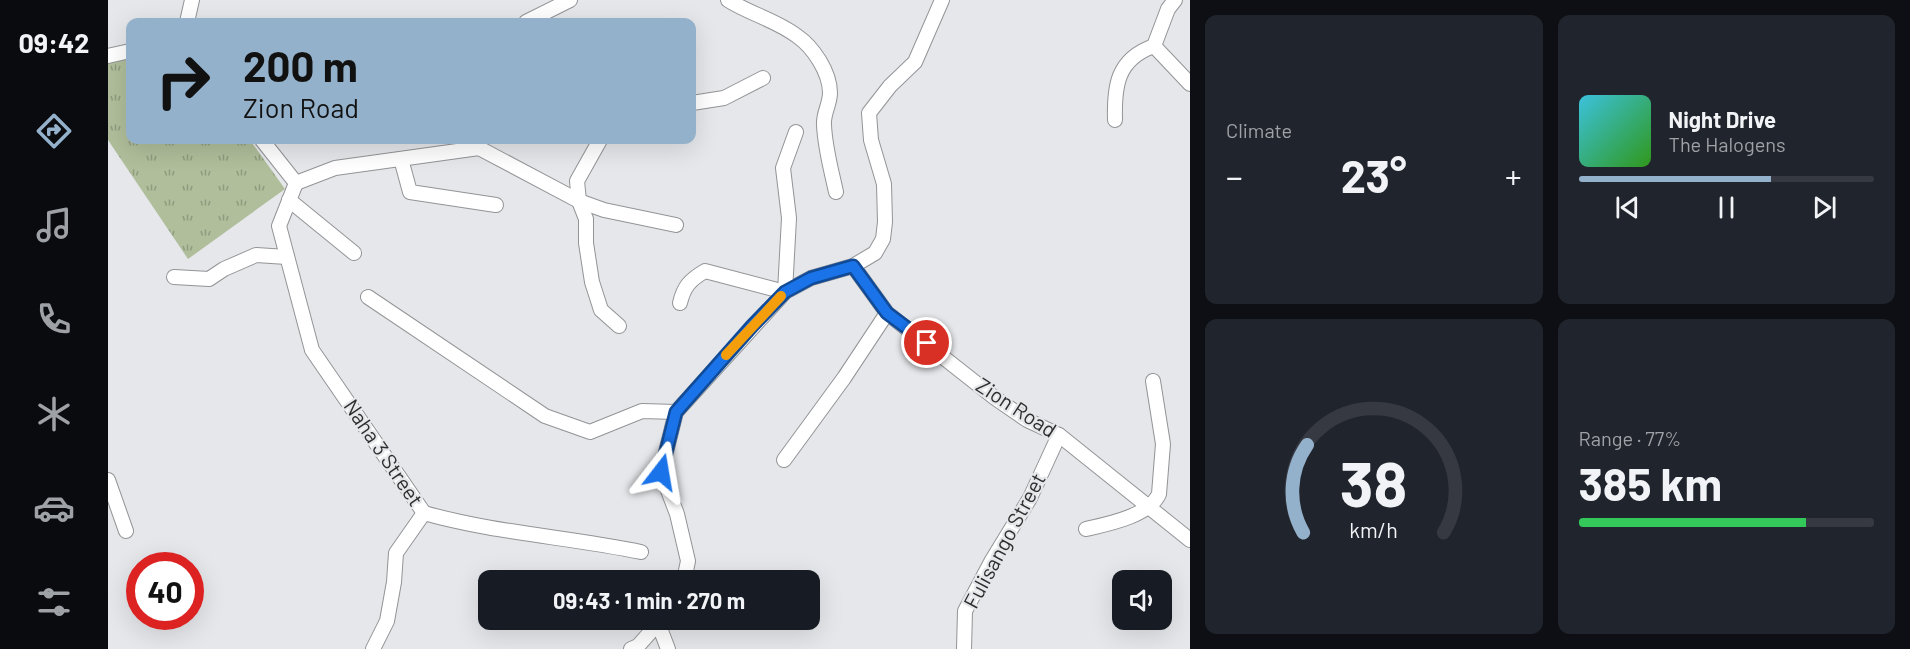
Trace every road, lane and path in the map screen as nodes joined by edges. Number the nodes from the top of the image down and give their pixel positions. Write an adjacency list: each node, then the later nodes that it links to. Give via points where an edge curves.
1 (192, 0): 6 (street)
2 (570, 0): 7 (street)
3 (728, 0): 20 (street, via 796,35 811,46 820,61 830,93 824,119 825,148)
4 (942, 0): 27 (street, via 915,62 869,113 871,140 884,184 884,239 875,253)
5 (1175, 0): 8 (street)
6 (188, 18)
7 (534, 18)
8 (1154, 46): 12 (street); 14 (street, via 1141,51 1127,64 1116,83)
9 (126, 52): 10 (street)
10 (108, 56)
11 (763, 78): 13 (street, via 724,98)
12 (1190, 84)
13 (696, 102)
14 (1114, 120)
15 (796, 132): 29 (street, via 783,168 789,218)
16 (265, 144): 19 (street)
17 (598, 144): 22 (street, via 577,182)
18 (400, 159): 19 (street, via 335,168); 22 (street, via 478,148); 23 (street, via 410,192)
19 (296, 183): 21 (street, Naha 3 Street)
20 (836, 192)
21 (289, 200): 25 (street); 26 (street, Naha 3 Street, via 279,226)
22 (579, 201): 24 (street); 33 (street, via 586,219 592,282 601,310)
23 (495, 205)
24 (676, 225)
25 (354, 253)
26 (287, 257): 28 (street, via 256,255 209,279); 40 (street, Naha 3 Street, via 312,350)
27 (853, 266): 29 (street, via 811,278); 32 (street, Zion Road)
28 (174, 277)
29 (785, 292): 31 (street, via 705,271 691,280); 35 (street)
30 (368, 297): 35 (street, via 545,416 590,432 642,411)
31 (680, 303)
32 (887, 313): 36 (street, Zion Road, via 995,398 1027,420); 37 (street)
33 (619, 326)
34 (1153, 381): 39 (street, via 1163,444 1159,494)
35 (676, 412): 45 (street, via 661,472 677,514 688,561)
36 (1059, 435): 39 (street, Zion Road); 51 (street, Fulisango Street, via 1030,498 965,611)
37 (784, 460)
38 (108, 480): 42 (street)
39 (1149, 507): 41 (street); 43 (street, Zion Road)
40 (424, 513): 44 (street, Naha 3 Street, via 497,530); 48 (street, via 396,553 387,621)
41 (1086, 529)
42 (126, 531)
43 (1190, 540)
44 (641, 552)
45 (686, 570)
46 (652, 630): 49 (street)
47 (663, 630): 50 (street)
48 (373, 649)
49 (631, 649)
50 (668, 649)
51 (964, 649)

